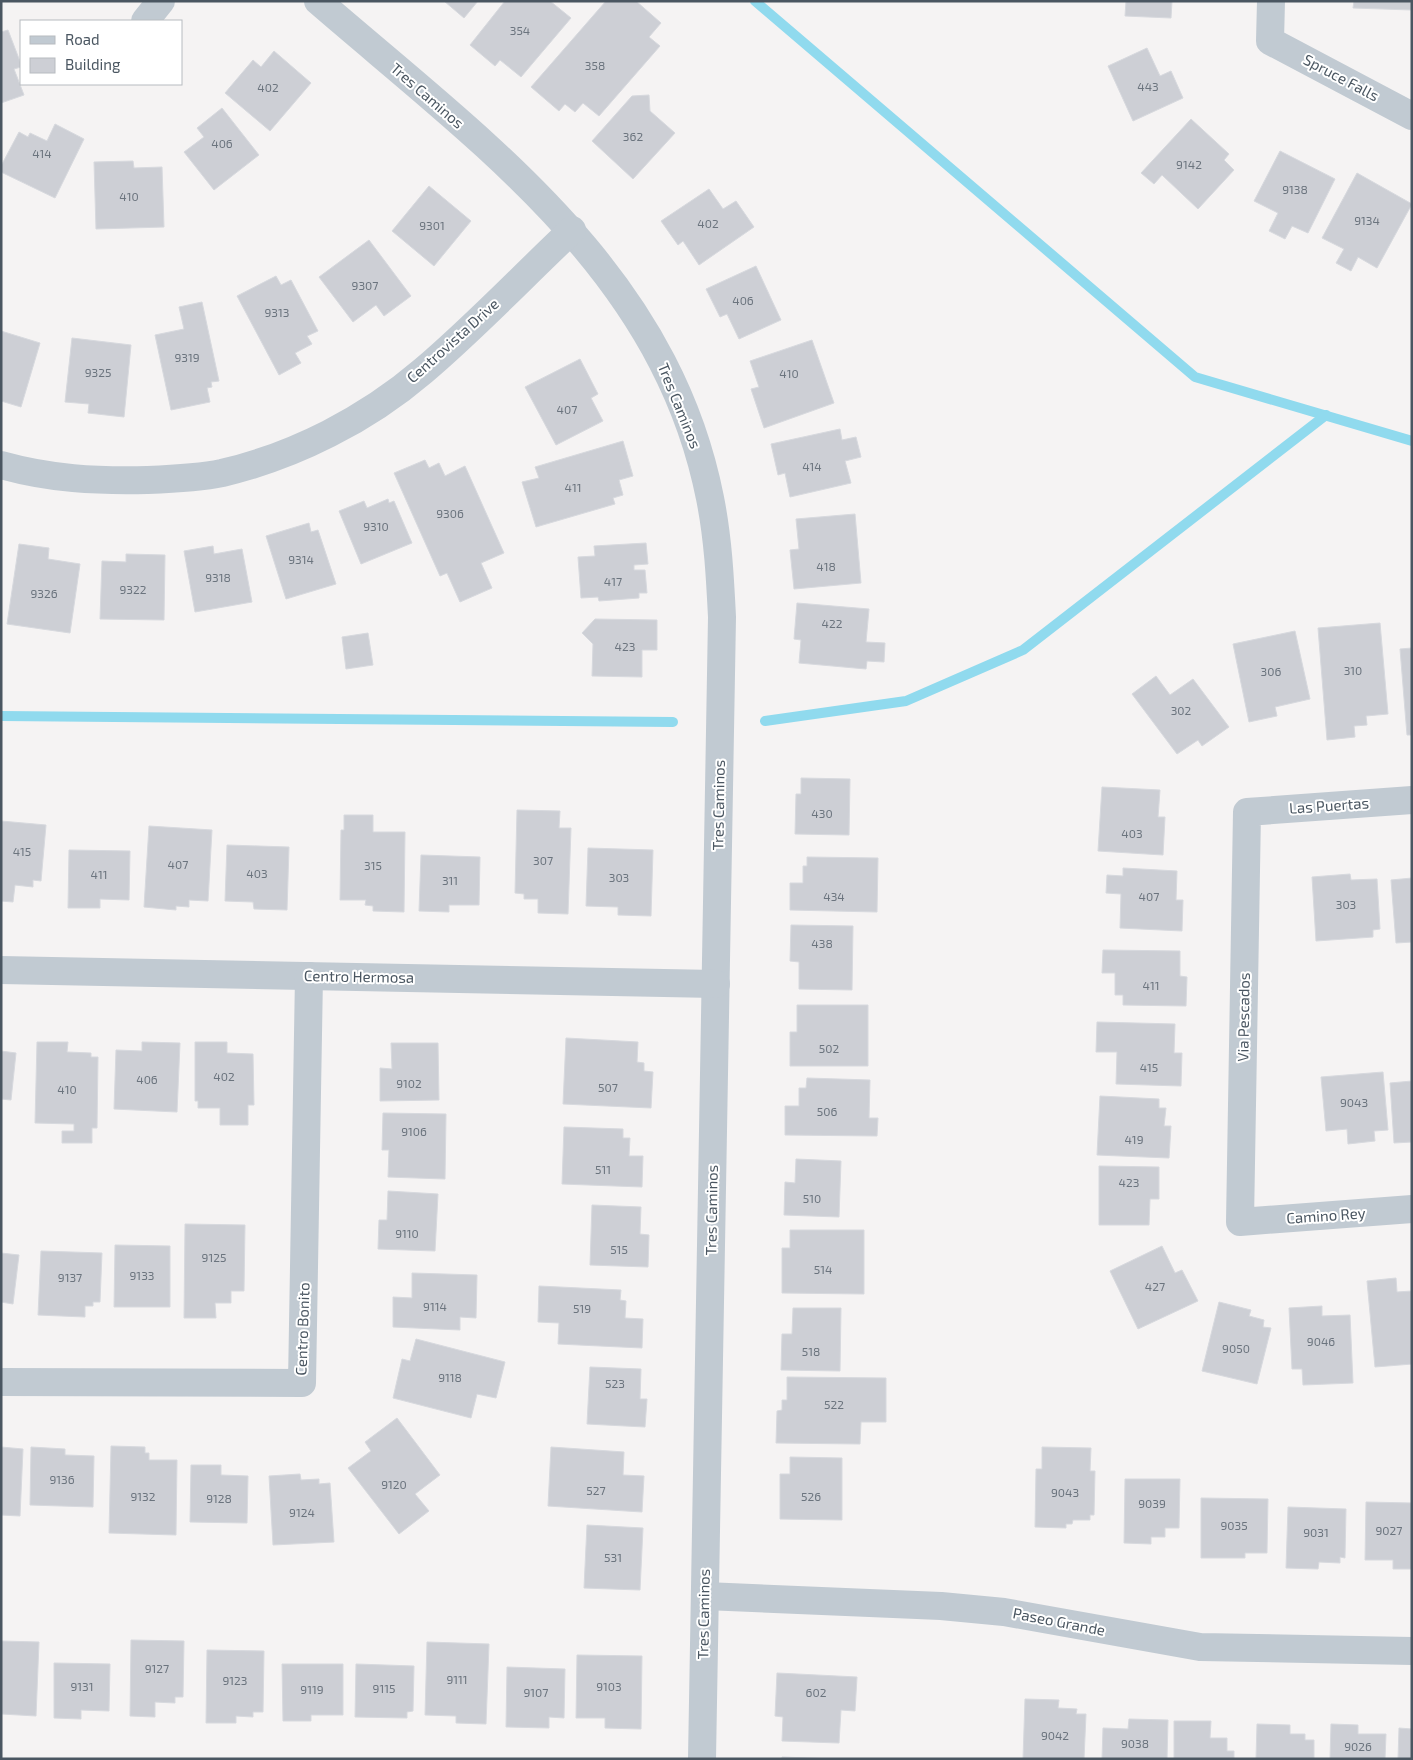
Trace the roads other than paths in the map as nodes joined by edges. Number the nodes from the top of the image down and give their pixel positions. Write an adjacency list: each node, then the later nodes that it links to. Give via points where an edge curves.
1 (161, 1): 4 (street)
2 (318, 1): 6 (street, Tres Caminos, via 526,182)
3 (1271, 1): 5 (street, Spruce Falls, via 1270,41)
4 (146, 20)
5 (1412, 116)
6 (572, 230): 7 (street, Centrovista Drive, via 423,371 331,433 294,450 223,473 186,478 68,479 36,475); 12 (street, Tres Caminos, via 617,287 668,372 694,436 710,498 720,563 722,617)
7 (1, 465)
8 (1412, 800): 9 (street, Las Puertas)
9 (1247, 812): 14 (street, Via Pescados)
10 (1, 970): 11 (street, Centro Hermosa)
11 (309, 976): 12 (street, Centro Hermosa); 15 (street, Centro Bonito, via 302,1383)
12 (716, 984): 16 (street, Tres Caminos)
13 (1412, 1209): 14 (street, Camino Rey)
14 (1240, 1222)
15 (1, 1382)
16 (705, 1596): 17 (street, Paseo Grande, via 941,1606 1004,1612 1200,1647); 18 (street, Tres Caminos)
17 (1412, 1651)
18 (702, 1759)

